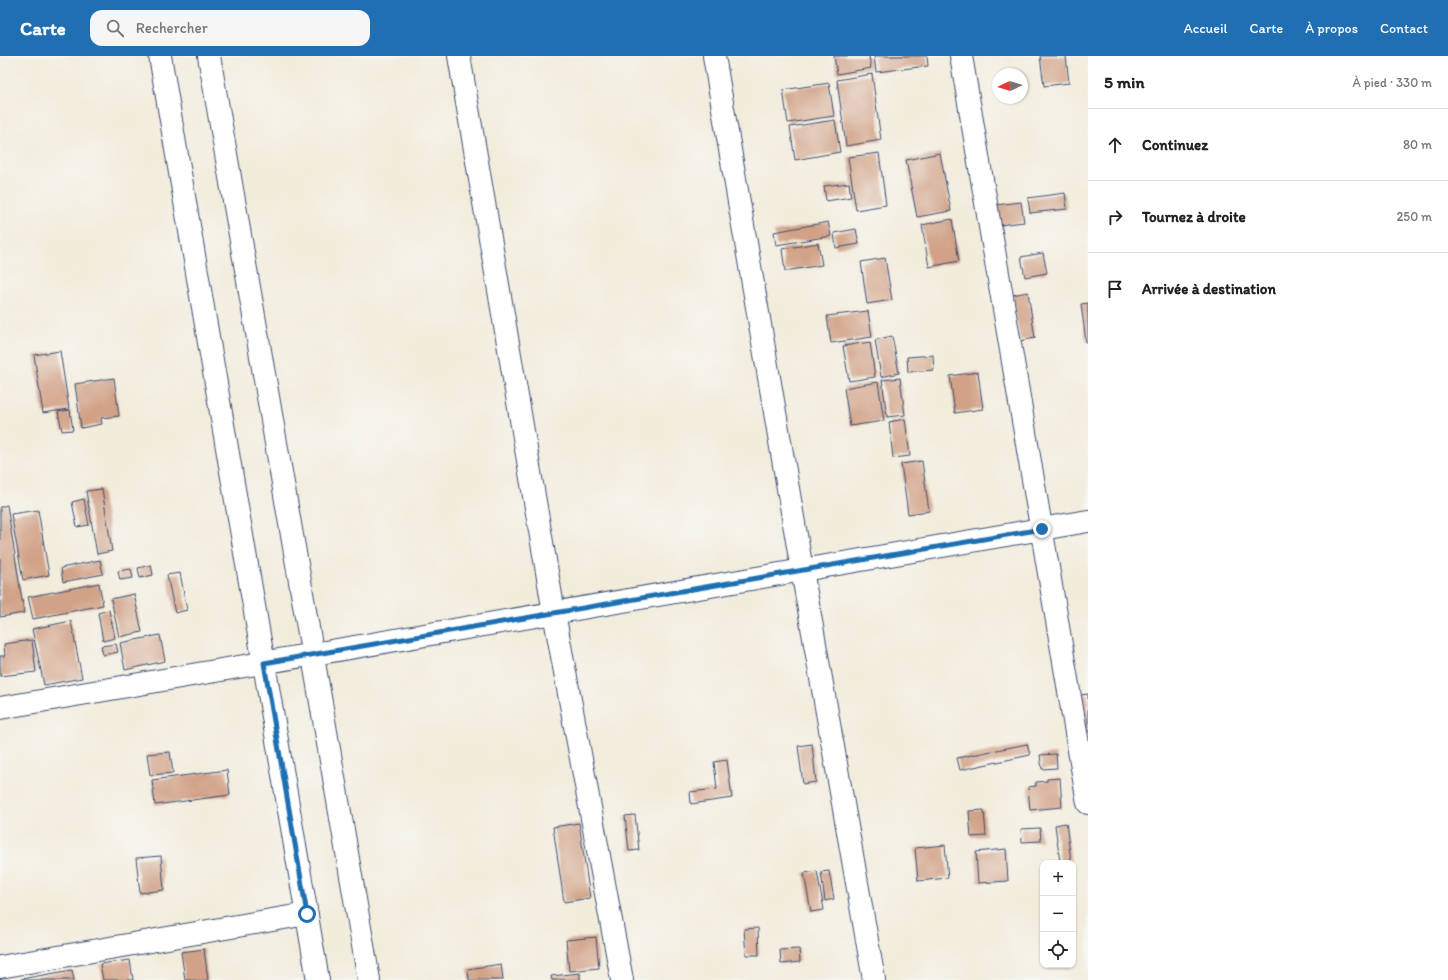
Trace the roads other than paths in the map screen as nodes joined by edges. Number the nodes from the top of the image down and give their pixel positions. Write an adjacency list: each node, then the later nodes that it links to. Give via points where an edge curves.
1 (160, 56): 11 (street)
2 (209, 56): 10 (street)
3 (459, 56): 9 (street)
4 (714, 56): 8 (street)
5 (961, 56): 7 (street)
6 (1088, 521): 7 (street)
7 (1042, 529): 8 (street); 13 (street)
8 (802, 570): 9 (street); 19 (street)
9 (554, 613): 10 (street); 18 (street)
10 (313, 654): 11 (street); 17 (street)
11 (264, 663): 12 (street); 14 (street)
12 (0, 708)
13 (1088, 803)
14 (307, 914): 15 (street); 16 (street)
15 (0, 967)
16 (318, 980)
17 (370, 980)
18 (622, 980)
19 (874, 980)

